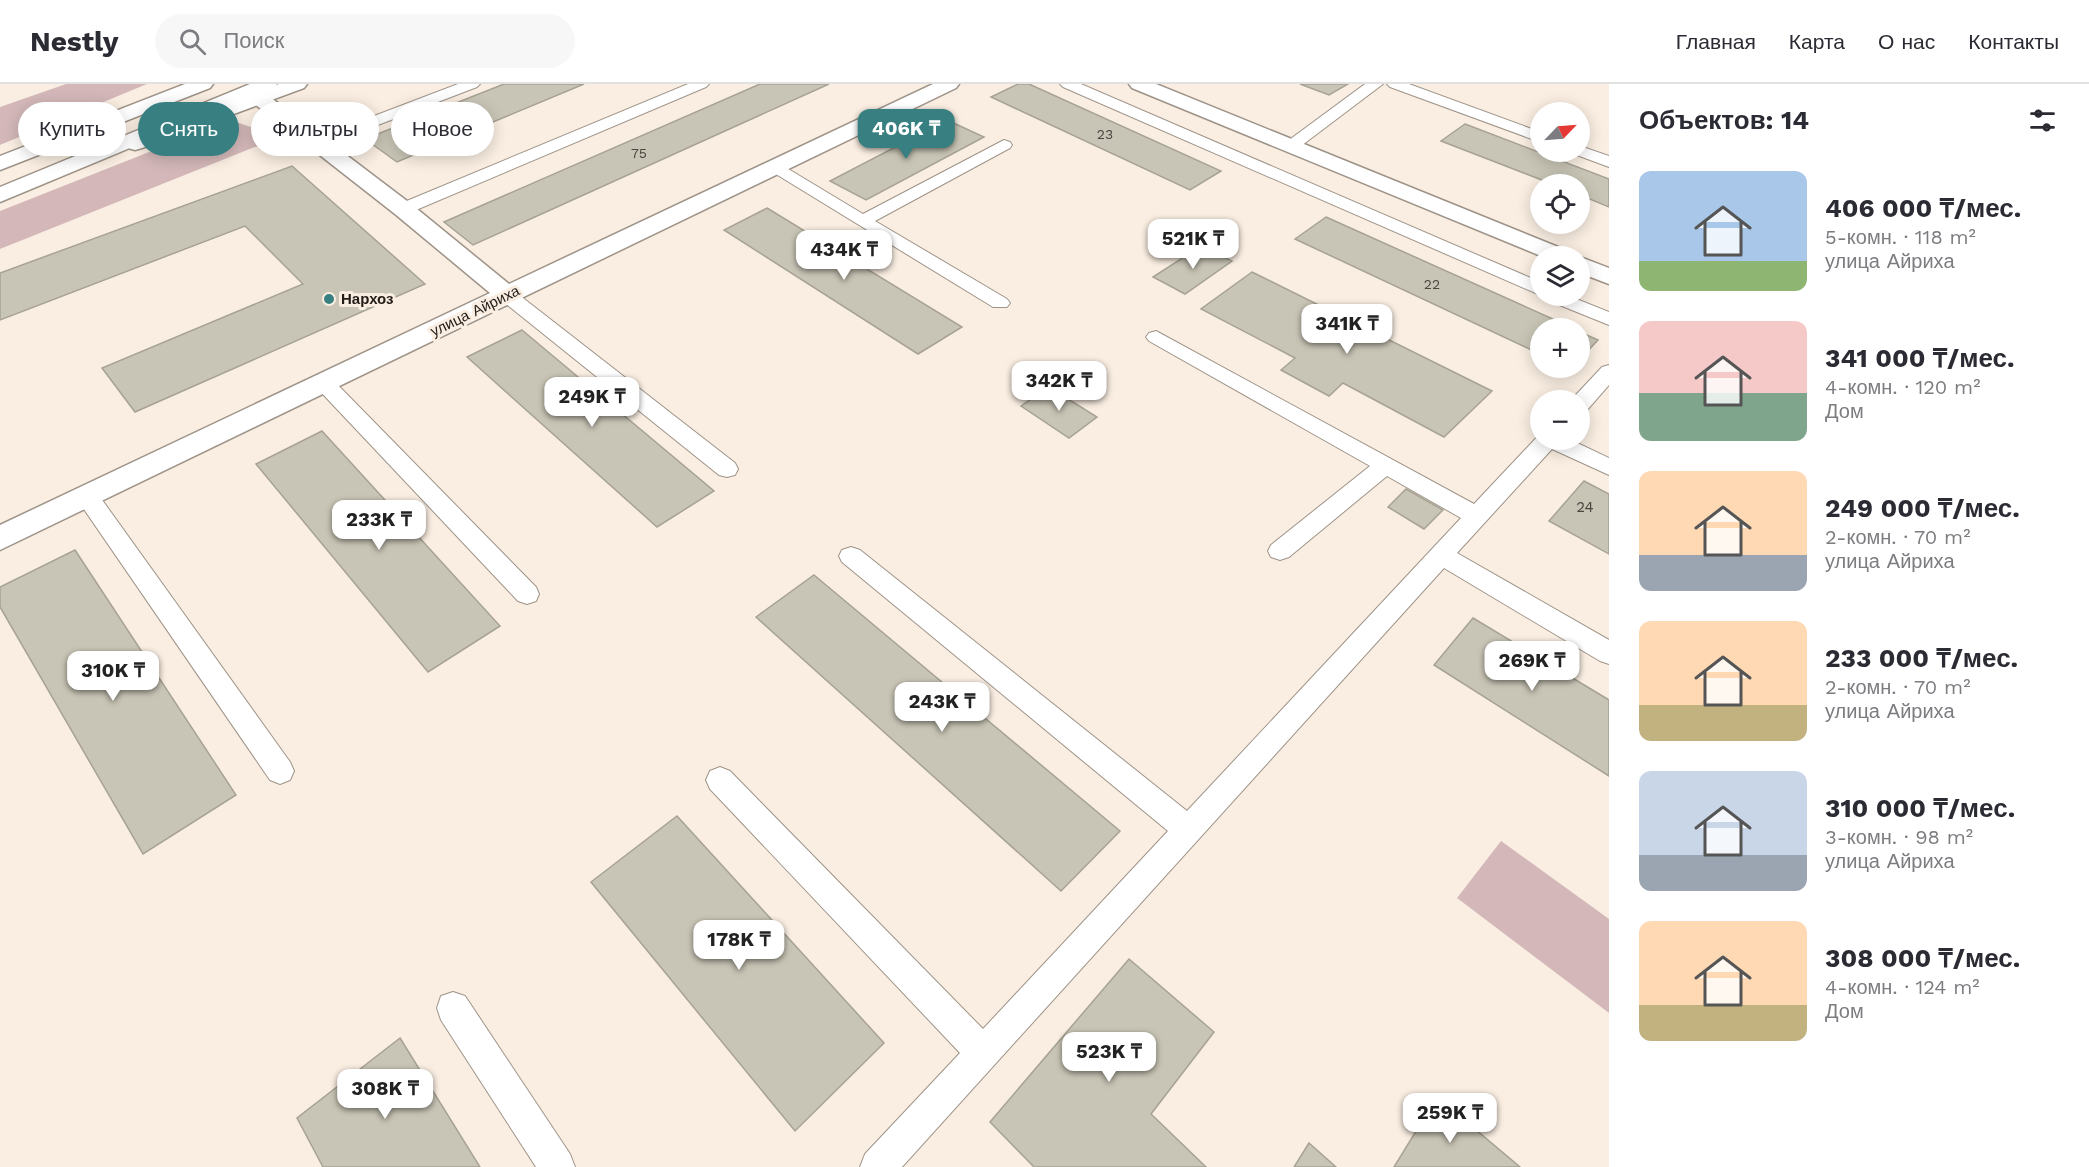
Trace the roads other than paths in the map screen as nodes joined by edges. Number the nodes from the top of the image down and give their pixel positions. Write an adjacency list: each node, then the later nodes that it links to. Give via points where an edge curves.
1 (201, 84): 19 (street)
2 (297, 84): 10 (street)
3 (472, 84): 12 (lane)
4 (701, 84): 22 (lane)
5 (950, 84): 20 (street, улица Айриха)
6 (1068, 84): 27 (lane)
7 (1139, 84): 15 (street)
8 (1375, 84): 15 (lane)
9 (1395, 84): 13 (lane)
10 (263, 91): 11 (street); 21 (street)
11 (274, 102)
12 (379, 119)
13 (1530, 133)
14 (1004, 144): 23 (lane)
15 (1291, 146): 24 (street)
16 (1590, 155): 18 (lane)
17 (334, 156): 22 (street)
18 (1609, 162)
19 (0, 164)
20 (774, 168): 23 (lane); 28 (street, улица Айриха)
21 (0, 195)
22 (403, 209): 28 (street)
23 (862, 221): 29 (lane)
24 (1536, 246)
25 (1590, 268): 26 (street)
26 (1609, 277)
27 (1530, 286)
28 (507, 295): 34 (street, улица Айриха); 40 (lane)
29 (1000, 303)
30 (1578, 306): 31 (lane)
31 (1609, 319)
32 (1156, 337): 38 (lane)
33 (1609, 372): 35 (lane)
34 (324, 383): 41 (street, улица Айриха); 47 (lane)
35 (1590, 393)
36 (1538, 450): 42 (lane)
37 (1574, 450): 39 (lane)
38 (1386, 465): 42 (lane); 44 (lane)
39 (1609, 467)
40 (727, 469)
41 (87, 496): 43 (street, улица Айриха); 49 (lane)
42 (1478, 516): 45 (lane)
43 (0, 538)
44 (1280, 551)
45 (1441, 555): 48 (lane); 51 (lane)
46 (851, 556): 51 (lane)
47 (527, 594)
48 (1609, 653)
49 (280, 771)
50 (720, 780): 53 (lane)
51 (1188, 830): 53 (lane)
52 (453, 1008): 54 (lane)
53 (983, 1053): 55 (lane)
54 (557, 1167)
55 (878, 1167)

